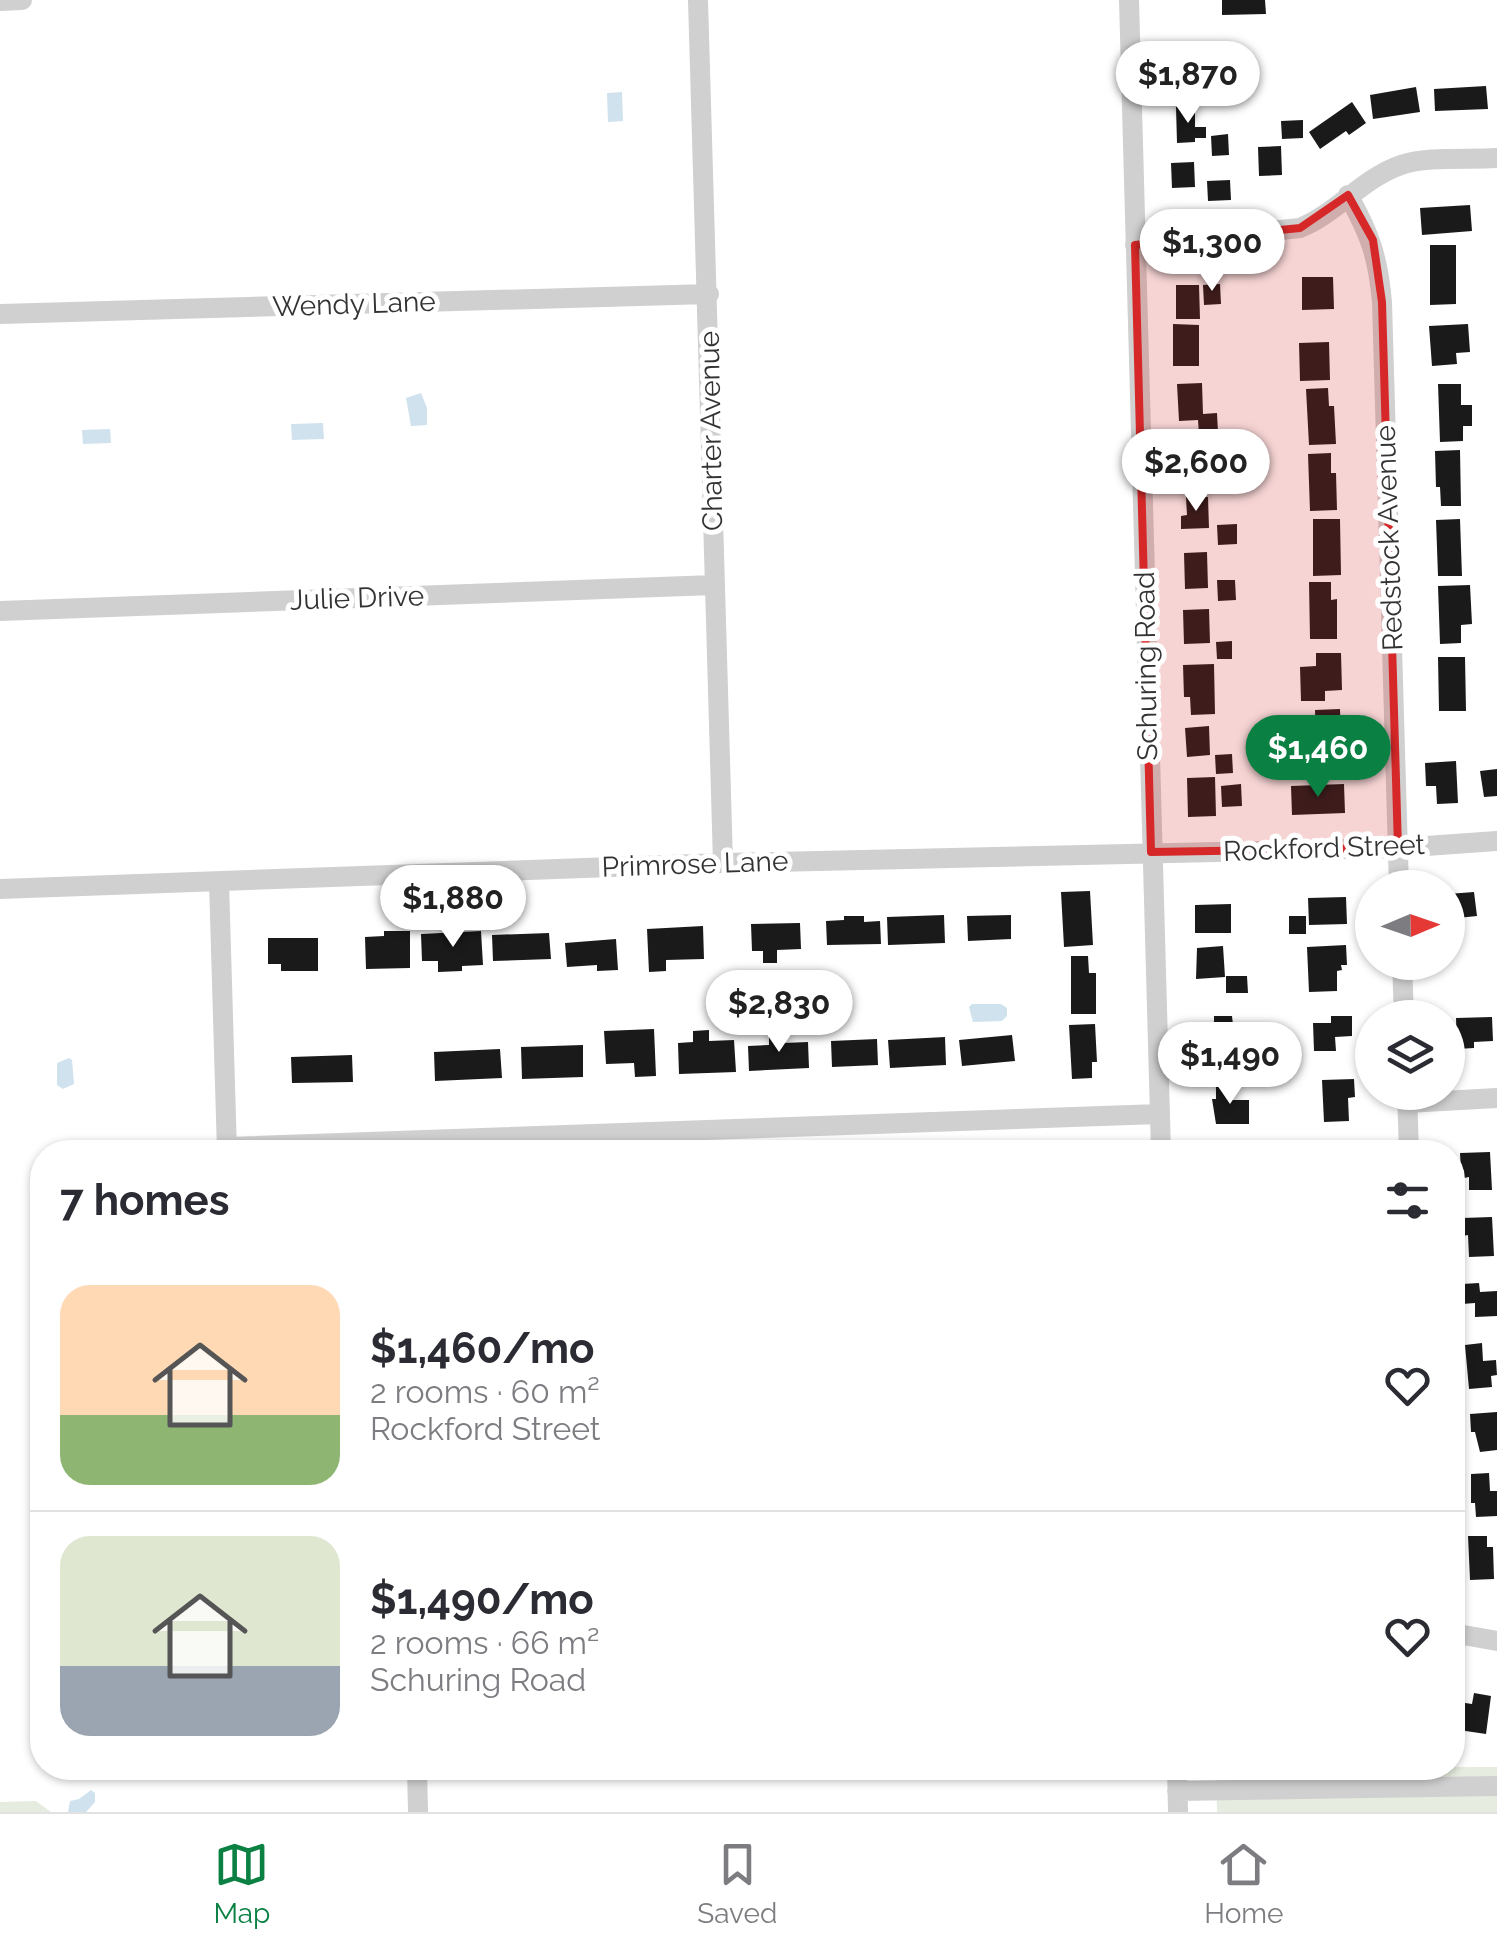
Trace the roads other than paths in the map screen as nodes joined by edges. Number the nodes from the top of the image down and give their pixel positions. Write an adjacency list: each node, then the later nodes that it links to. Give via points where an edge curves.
1 (22, 0): 4 (street)
2 (698, 0): 8 (street, Charter Avenue)
3 (1128, 0): 7 (street, Schuring Road)
4 (0, 1)
5 (1497, 158): 6 (street, via 1406,163)
6 (1348, 195): 7 (street, via 1300,228); 13 (street, Redstock Avenue, via 1372,240 1382,302)
7 (1135, 245): 14 (street, Schuring Road)
8 (709, 294): 9 (street, Wendy Lane); 10 (street, Charter Avenue)
9 (0, 314)
10 (714, 584): 11 (street, Julie Drive); 15 (street, Charter Avenue)
11 (0, 611)
12 (1497, 840): 13 (street, Rockford Street)
13 (1398, 848): 14 (street, Rockford Street); 16 (street, Redstock Avenue)
14 (1150, 852): 15 (street, Primrose Lane); 22 (street, Schuring Road)
15 (723, 863): 17 (street, Primrose Lane)
16 (1399, 870)
17 (219, 882): 18 (street, Primrose Lane); 23 (street)
18 (0, 888)
19 (1465, 1098): 20 (street)
20 (1497, 1098)
21 (1407, 1110): 26 (street)
22 (1158, 1114): 24 (street); 25 (street, Schuring Road)
23 (227, 1140)
24 (486, 1140)
25 (1160, 1140)
26 (1409, 1140)
27 (1465, 1635): 28 (street)
28 (1497, 1641)
29 (417, 1780): 32 (street)
30 (1497, 1786): 31 (street)
31 (1178, 1801)
32 (418, 1812)

